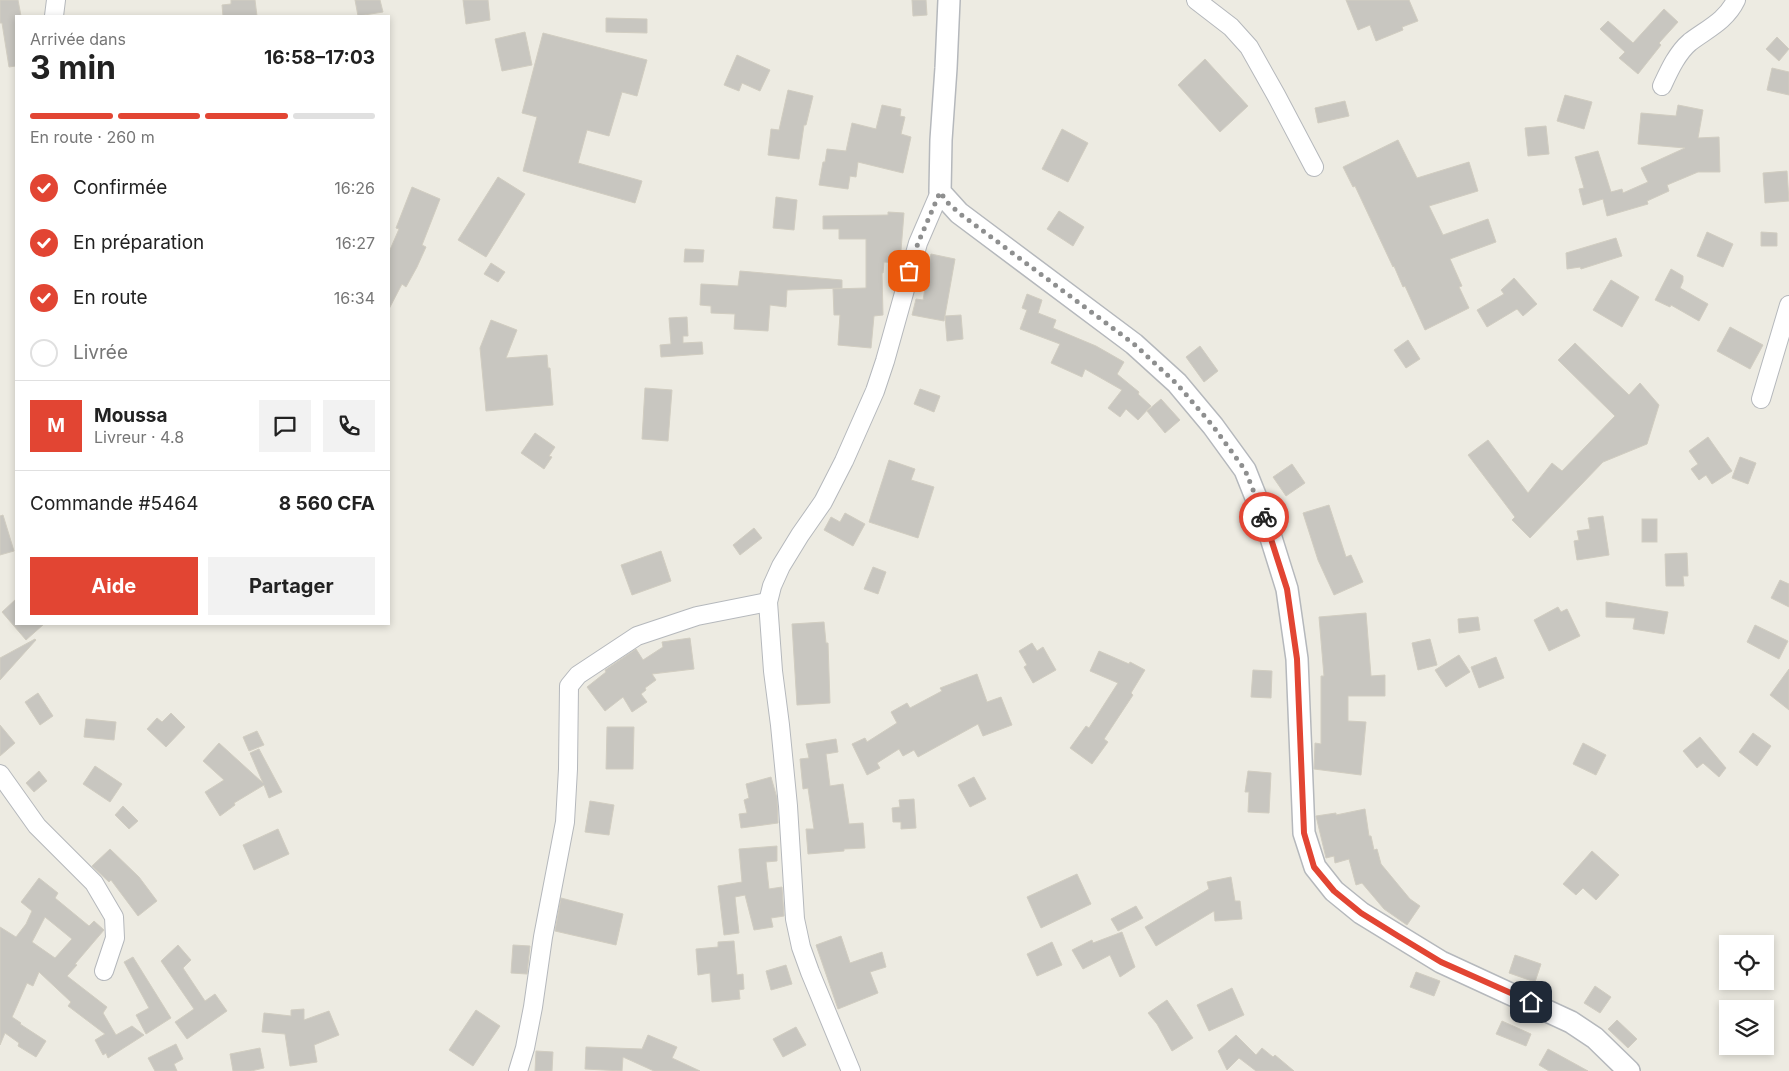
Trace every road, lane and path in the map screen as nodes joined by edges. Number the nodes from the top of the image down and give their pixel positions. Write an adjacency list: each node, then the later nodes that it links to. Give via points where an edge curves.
1 (56, 0): 5 (street)
2 (949, 0): 8 (street)
3 (1196, 0): 7 (street, via 1231,27 1249,47)
4 (1736, 0): 6 (street, via 1721,22 1688,44 1671,66)
5 (54, 15)
6 (1662, 86)
7 (1314, 167)
8 (940, 192): 11 (street, via 918,243 874,391 844,461 823,502 781,566); 16 (street, via 959,213 1134,344 1177,384 1245,470 1287,589 1297,659 1304,833 1314,867 1334,891 1361,913 1441,962 1571,1022 1595,1038)
9 (1789, 305): 10 (street)
10 (1761, 399)
11 (768, 602): 14 (street, via 697,616 637,636 578,675 569,686 565,822 533,1007); 15 (street, via 788,806 795,919 810,972)
12 (0, 774): 13 (street, via 38,826 94,882 114,918 115,938)
13 (104, 971)
14 (518, 1071)
15 (851, 1071)
16 (1629, 1071)

